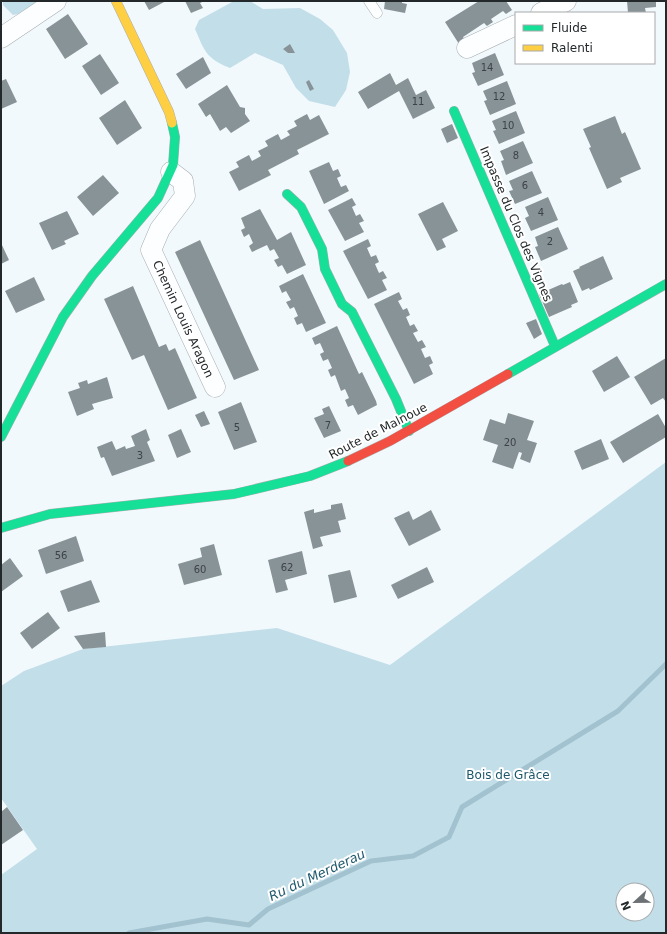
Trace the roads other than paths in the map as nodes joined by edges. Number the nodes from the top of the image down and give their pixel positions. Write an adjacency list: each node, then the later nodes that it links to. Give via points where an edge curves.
1 (56, 1): 8 (street)
2 (116, 1): 11 (street, via 159,89 173,125 175,152)
3 (369, 1): 6 (lane)
4 (566, 1): 5 (street)
5 (543, 12)
6 (377, 13)
7 (515, 25): 9 (street)
8 (1, 38)
9 (467, 48)
10 (454, 111): 14 (street, Impasse du Clos des Vignes)
11 (171, 172): 15 (street, Chemin Louis Aragon, via 183,181 185,196 160,229 151,250); 17 (street, via 158,198 74,300 54,333)
12 (287, 194): 16 (street, via 301,207 322,249 325,269 331,283 342,304 352,312 396,399)
13 (666, 284): 14 (street, Route de Malnoue)
14 (555, 346): 16 (street, Route de Malnoue)
15 (215, 387)
16 (409, 431): 18 (street, Route de Malnoue, via 334,467 282,483 234,494 57,513)
17 (1, 437)
18 (1, 528)

